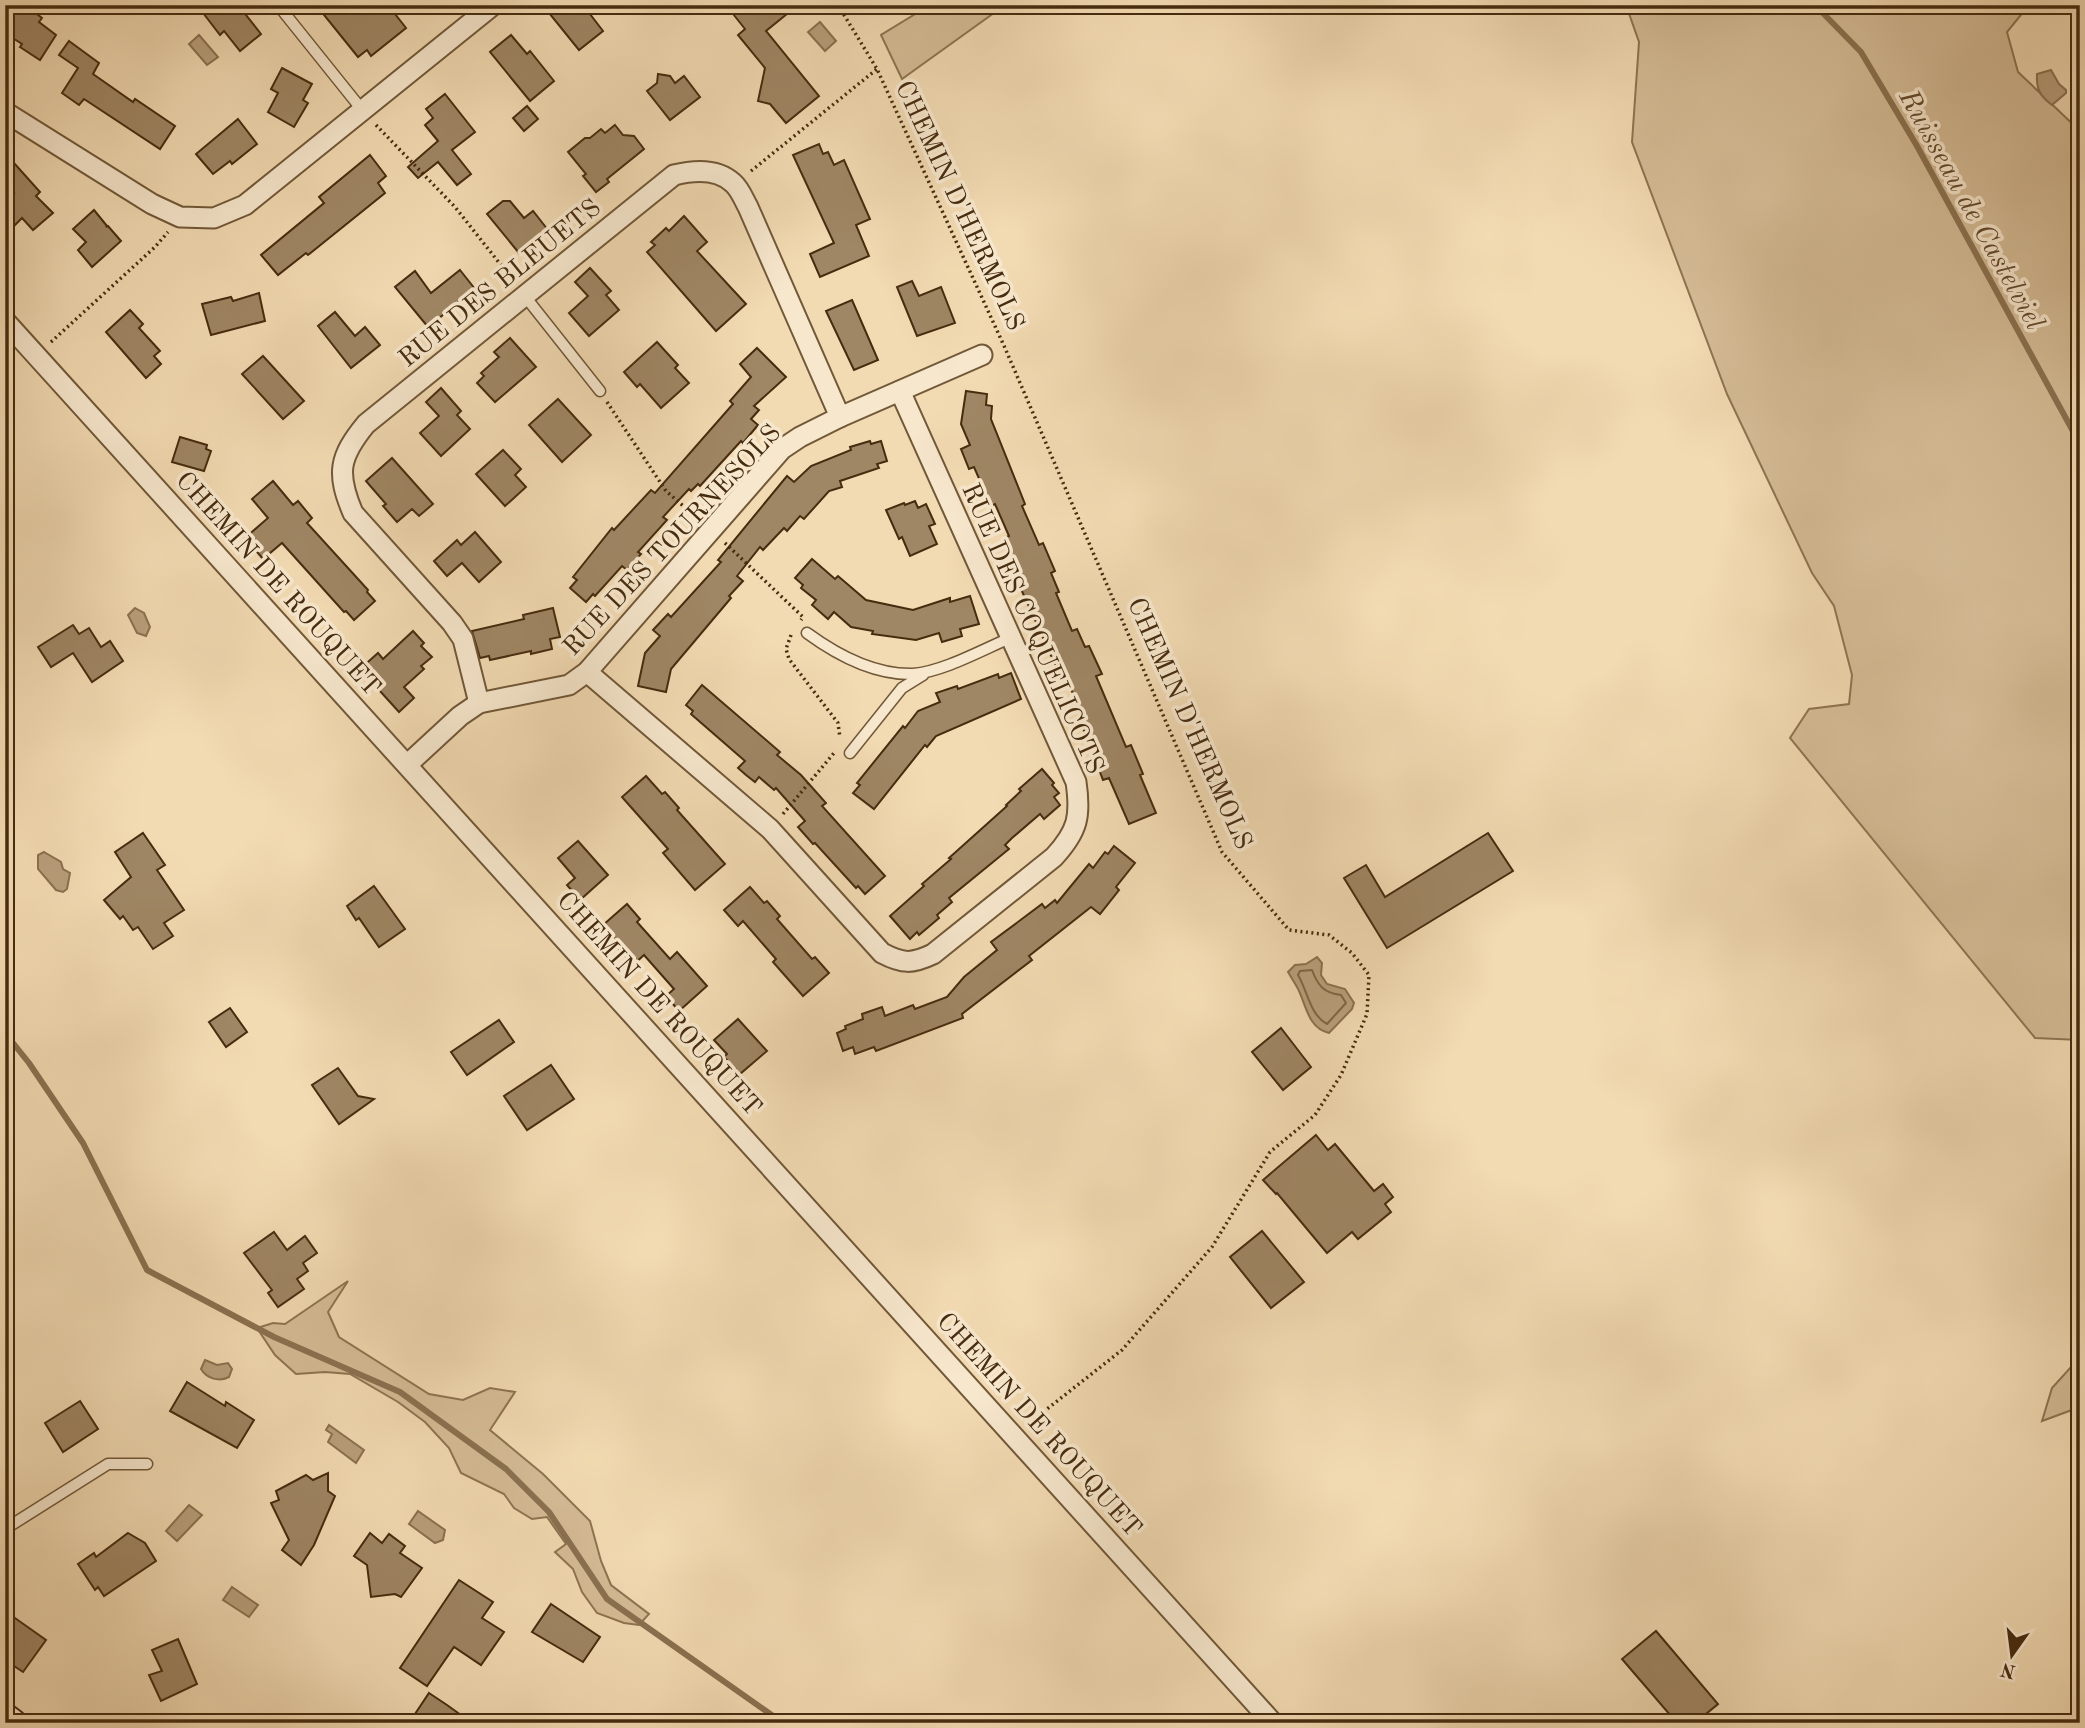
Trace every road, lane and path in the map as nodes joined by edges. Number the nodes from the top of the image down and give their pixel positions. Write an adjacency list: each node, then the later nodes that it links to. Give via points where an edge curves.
1 (278, 5): 5 (lane)
2 (493, 5): 5 (street)
3 (838, 5): 4 (path, CHEMIN D'HERMOLS)
4 (877, 69): 7 (path); 25 (path, CHEMIN D'HERMOLS, via 1005,348 1222,852 1289,930 1329,935 1352,953 1369,975 1367,1014 1341,1075 1315,1115 1270,1152 1212,1247 1122,1350)
5 (363, 111): 8 (street, via 245,205 214,218); 9 (path, via 455,207)
6 (5, 112): 8 (street)
7 (734, 184): 9 (street, RUE DES BLEUETS, via 696,170 674,175); 15 (street)
8 (180, 217): 12 (path, via 155,247)
9 (524, 295): 13 (lane); 20 (street, RUE DES BLEUETS, via 366,424 348,445 342,469 344,492 353,513 463,639)
10 (5, 321): 12 (street, CHEMIN DE ROUQUET)
11 (982, 355): 14 (street, RUE DES TOURNESOLS)
12 (37, 356): 23 (street, CHEMIN DE ROUQUET)
13 (600, 391)
14 (900, 391): 15 (street, RUE DES TOURNESOLS); 17 (street, RUE DES COQUELICOTS)
15 (840, 417): 19 (street, RUE DES TOURNESOLS, via 782,449)
16 (807, 633): 18 (lane, via 859,664 890,672 914,674); 21 (path, via 796,627 786,649 838,723 841,737)
17 (1010, 638): 18 (lane); 24 (street, RUE DES COQUELICOTS, via 1076,782 1080,809 1076,826 1054,857 933,954 915,962 882,953)
18 (943, 666): 22 (lane, via 902,688)
19 (587, 672): 20 (street, RUE DES TOURNESOLS, via 569,685); 24 (street, RUE DES COQUELICOTS)
20 (479, 703): 23 (street, RUE DES TOURNESOLS)
21 (836, 750): 22 (path); 24 (path)
22 (850, 753)
23 (408, 764): 25 (street, CHEMIN DE ROUQUET)
24 (770, 829)
25 (1014, 1434): 30 (street, CHEMIN DE ROUQUET)
26 (147, 1464): 27 (lane, via 108,1464)
27 (5, 1529)
28 (5, 1717): 29 (street)
29 (13, 1723)
30 (1273, 1723)

